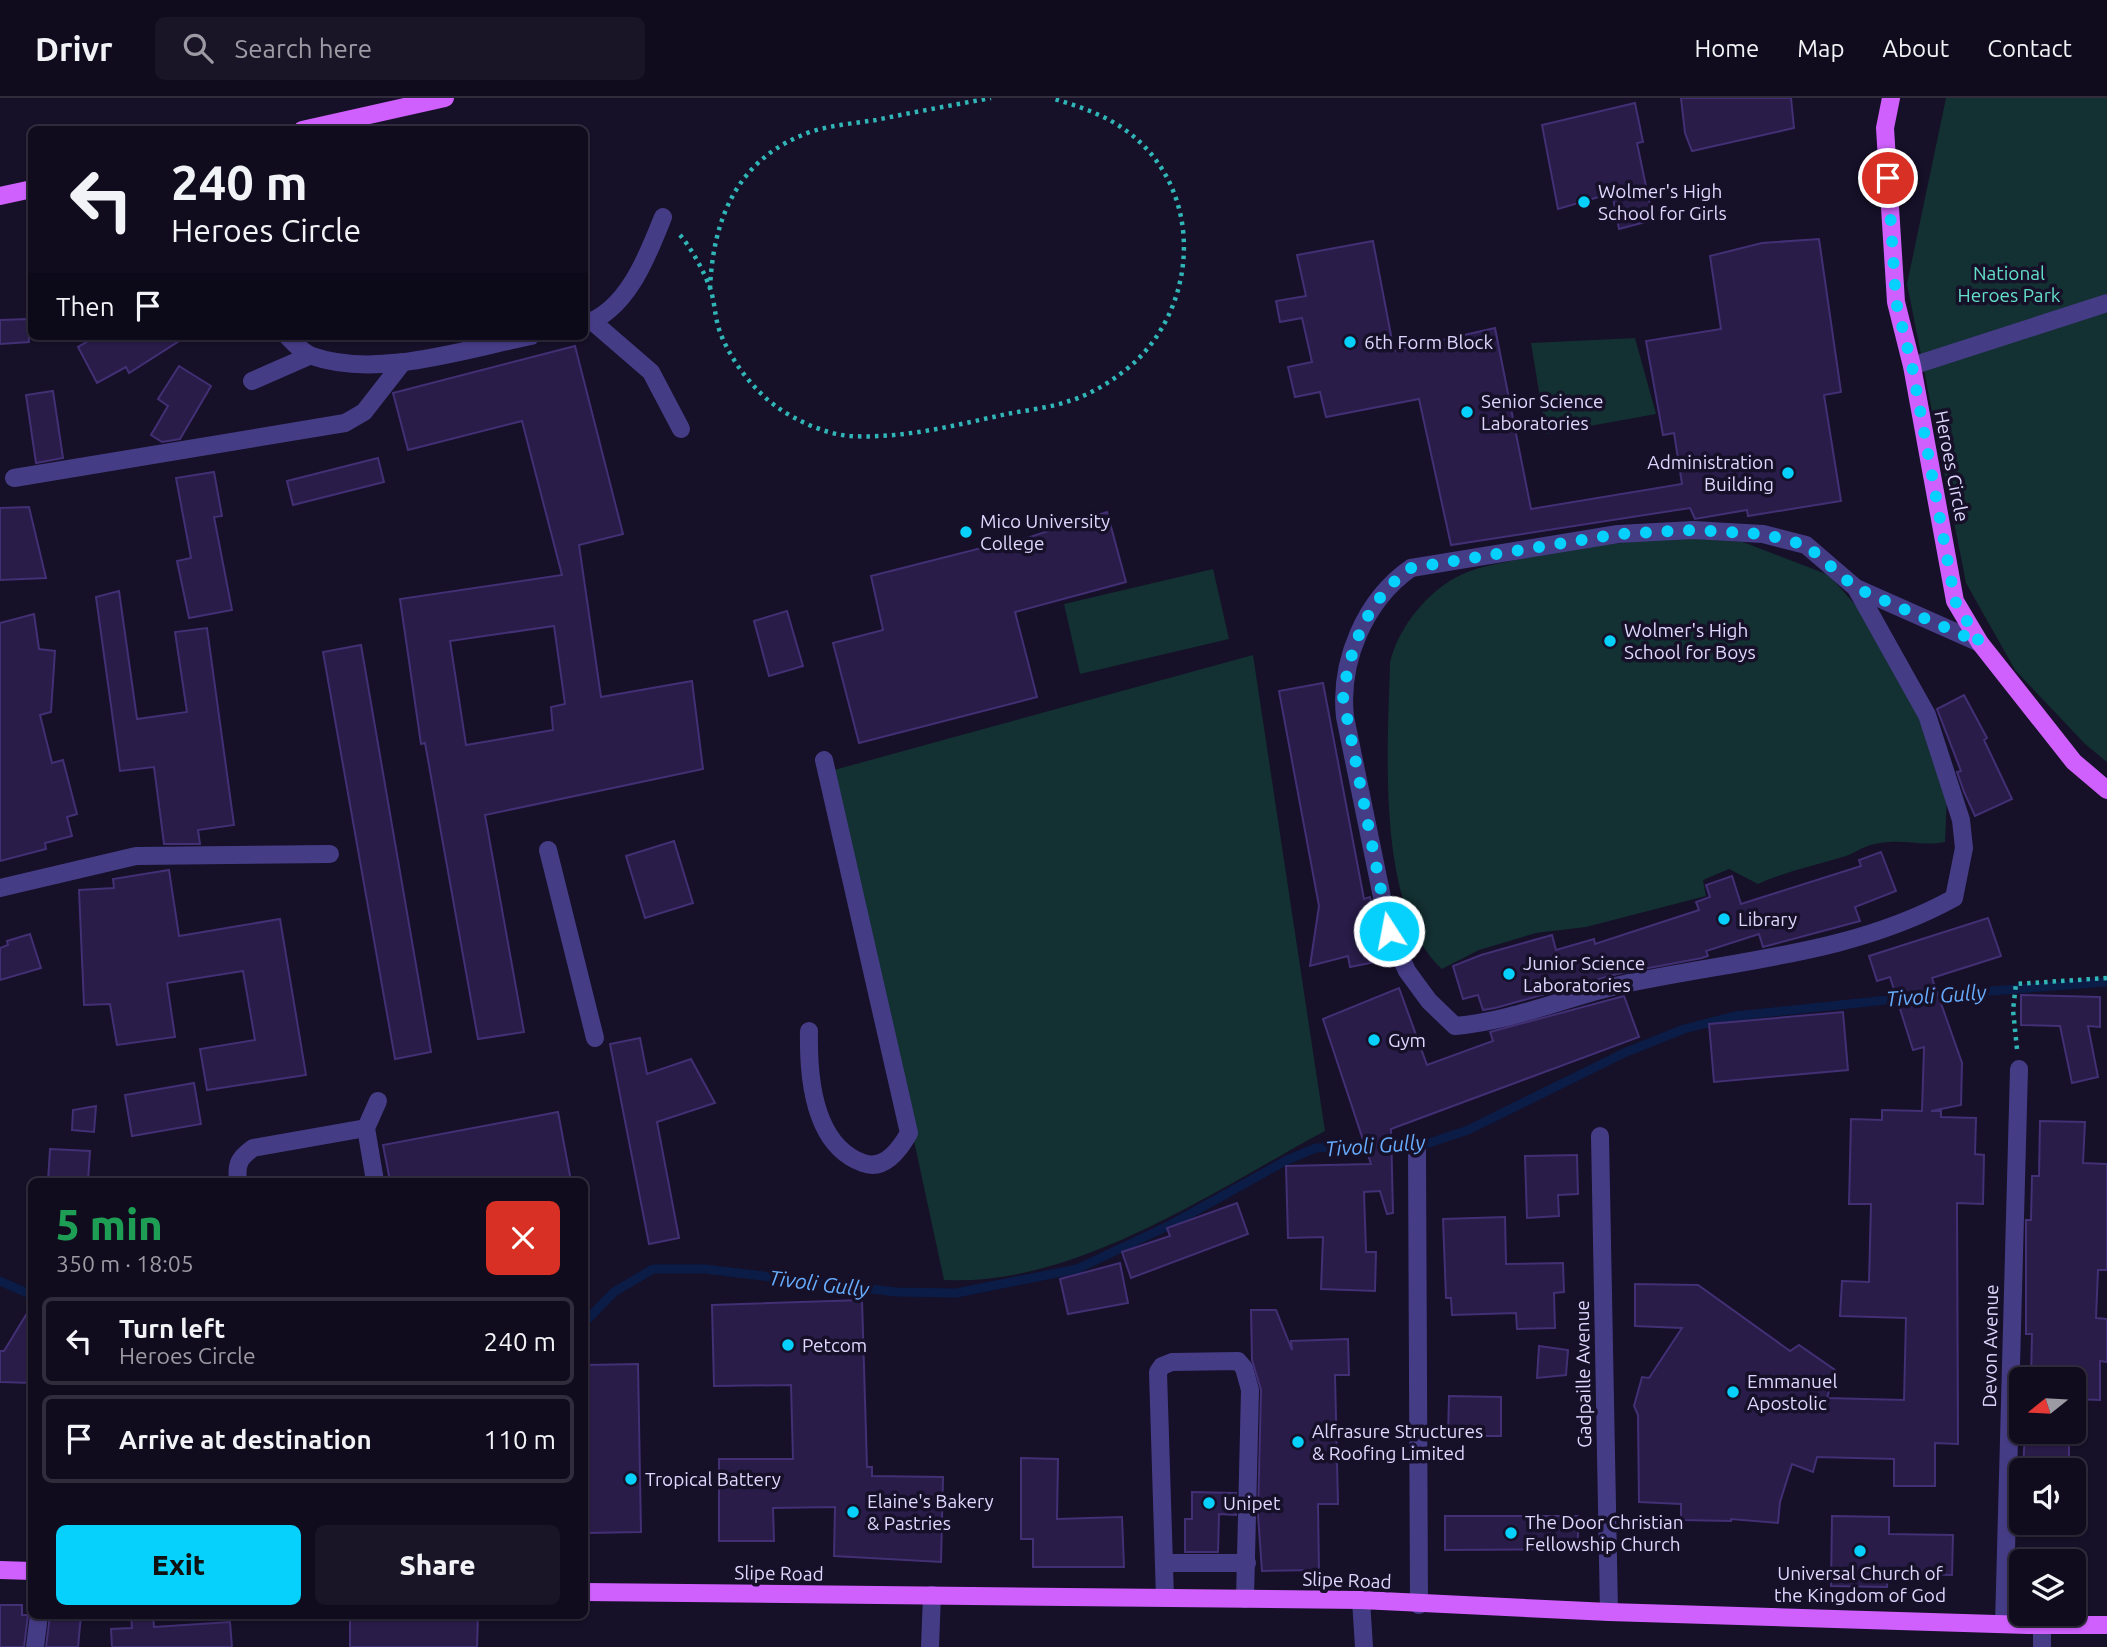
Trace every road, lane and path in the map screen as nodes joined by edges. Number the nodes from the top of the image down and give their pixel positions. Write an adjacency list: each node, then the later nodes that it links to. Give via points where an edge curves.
1 (444, 98): 5 (main road)
2 (991, 98): 9 (path, via 813,132 772,153 747,172 725,206 712,250)
3 (1051, 98): 9 (path, via 1088,109 1128,131 1152,154 1174,191 1185,236 1184,270 1175,304 1155,340 1106,383 1070,401 924,431 849,436 808,425 776,406 748,381 720,333)
4 (1891, 98): 16 (main road, Heroes Circle, via 1885,128 1896,302)
5 (320, 126)
6 (28, 190): 7 (main road)
7 (0, 196)
8 (663, 218): 9 (path, via 683,238); 11 (street, via 649,252 613,309)
9 (710, 289)
10 (2107, 303): 16 (street)
11 (588, 322): 18 (street, via 650,372)
12 (292, 340): 14 (street)
13 (511, 340): 15 (street)
14 (309, 356): 15 (street, via 346,365); 17 (street)
15 (403, 362): 19 (street, via 364,412 345,423)
16 (1912, 366): 21 (main road, Heroes Circle, via 1955,601)
17 (251, 381)
18 (681, 429)
19 (14, 478)
20 (1856, 588): 20 (street, via 1806,545 1763,534 1693,530 1618,534 1514,550 1411,568 1391,582 1370,608 1346,672 1344,707 1389,931 1407,971 1429,1001 1455,1026 1483,1024 1620,985 1753,962 1874,934 1954,898 1964,848 1961,820 1927,715); 21 (street)
21 (1980, 643): 23 (main road, Heroes Circle, via 2074,762)
22 (824, 761): 28 (street, via 909,1133 885,1161 868,1165 844,1156 827,1134 813,1093)
23 (2107, 790)
24 (548, 850): 29 (street)
25 (330, 854): 26 (street, via 136,856)
26 (0, 888)
27 (2107, 978): 30 (path, via 2016,984 2013,1010)
28 (809, 1031)
29 (595, 1038)
30 (2019, 1069): 49 (street, Devon Avenue)
31 (378, 1101): 32 (street)
32 (366, 1128): 35 (street, via 253,1148 241,1157); 36 (street)
33 (1600, 1136): 47 (street, Gadpaille Avenue)
34 (1416, 1150): 46 (street)
35 (238, 1178)
36 (374, 1178)
37 (1165, 1563): 38 (street); 38 (street, via 1158,1372 1172,1362 1238,1361 1250,1390); 43 (street)
38 (1247, 1563): 44 (street)
39 (0, 1570): 40 (main road)
40 (28, 1571)
41 (588, 1592): 42 (main road, Slipe Road)
42 (932, 1595): 43 (main road, Slipe Road); 55 (street)
43 (1165, 1598): 44 (main road, Slipe Road)
44 (1245, 1599): 45 (main road, Slipe Road)
45 (1361, 1600): 46 (main road, Slipe Road); 56 (street)
46 (1419, 1605): 47 (main road, Slipe Road)
47 (1609, 1612): 49 (main road, Slipe Road)
48 (38, 1619): 54 (street)
49 (2004, 1625): 50 (main road, Slipe Road)
50 (2009, 1625)
51 (2086, 1625): 52 (main road, Slipe Road)
52 (2107, 1625)
53 (2042, 1626): 57 (street)
54 (35, 1647)
55 (930, 1647)
56 (1364, 1647)
57 (2042, 1647)

